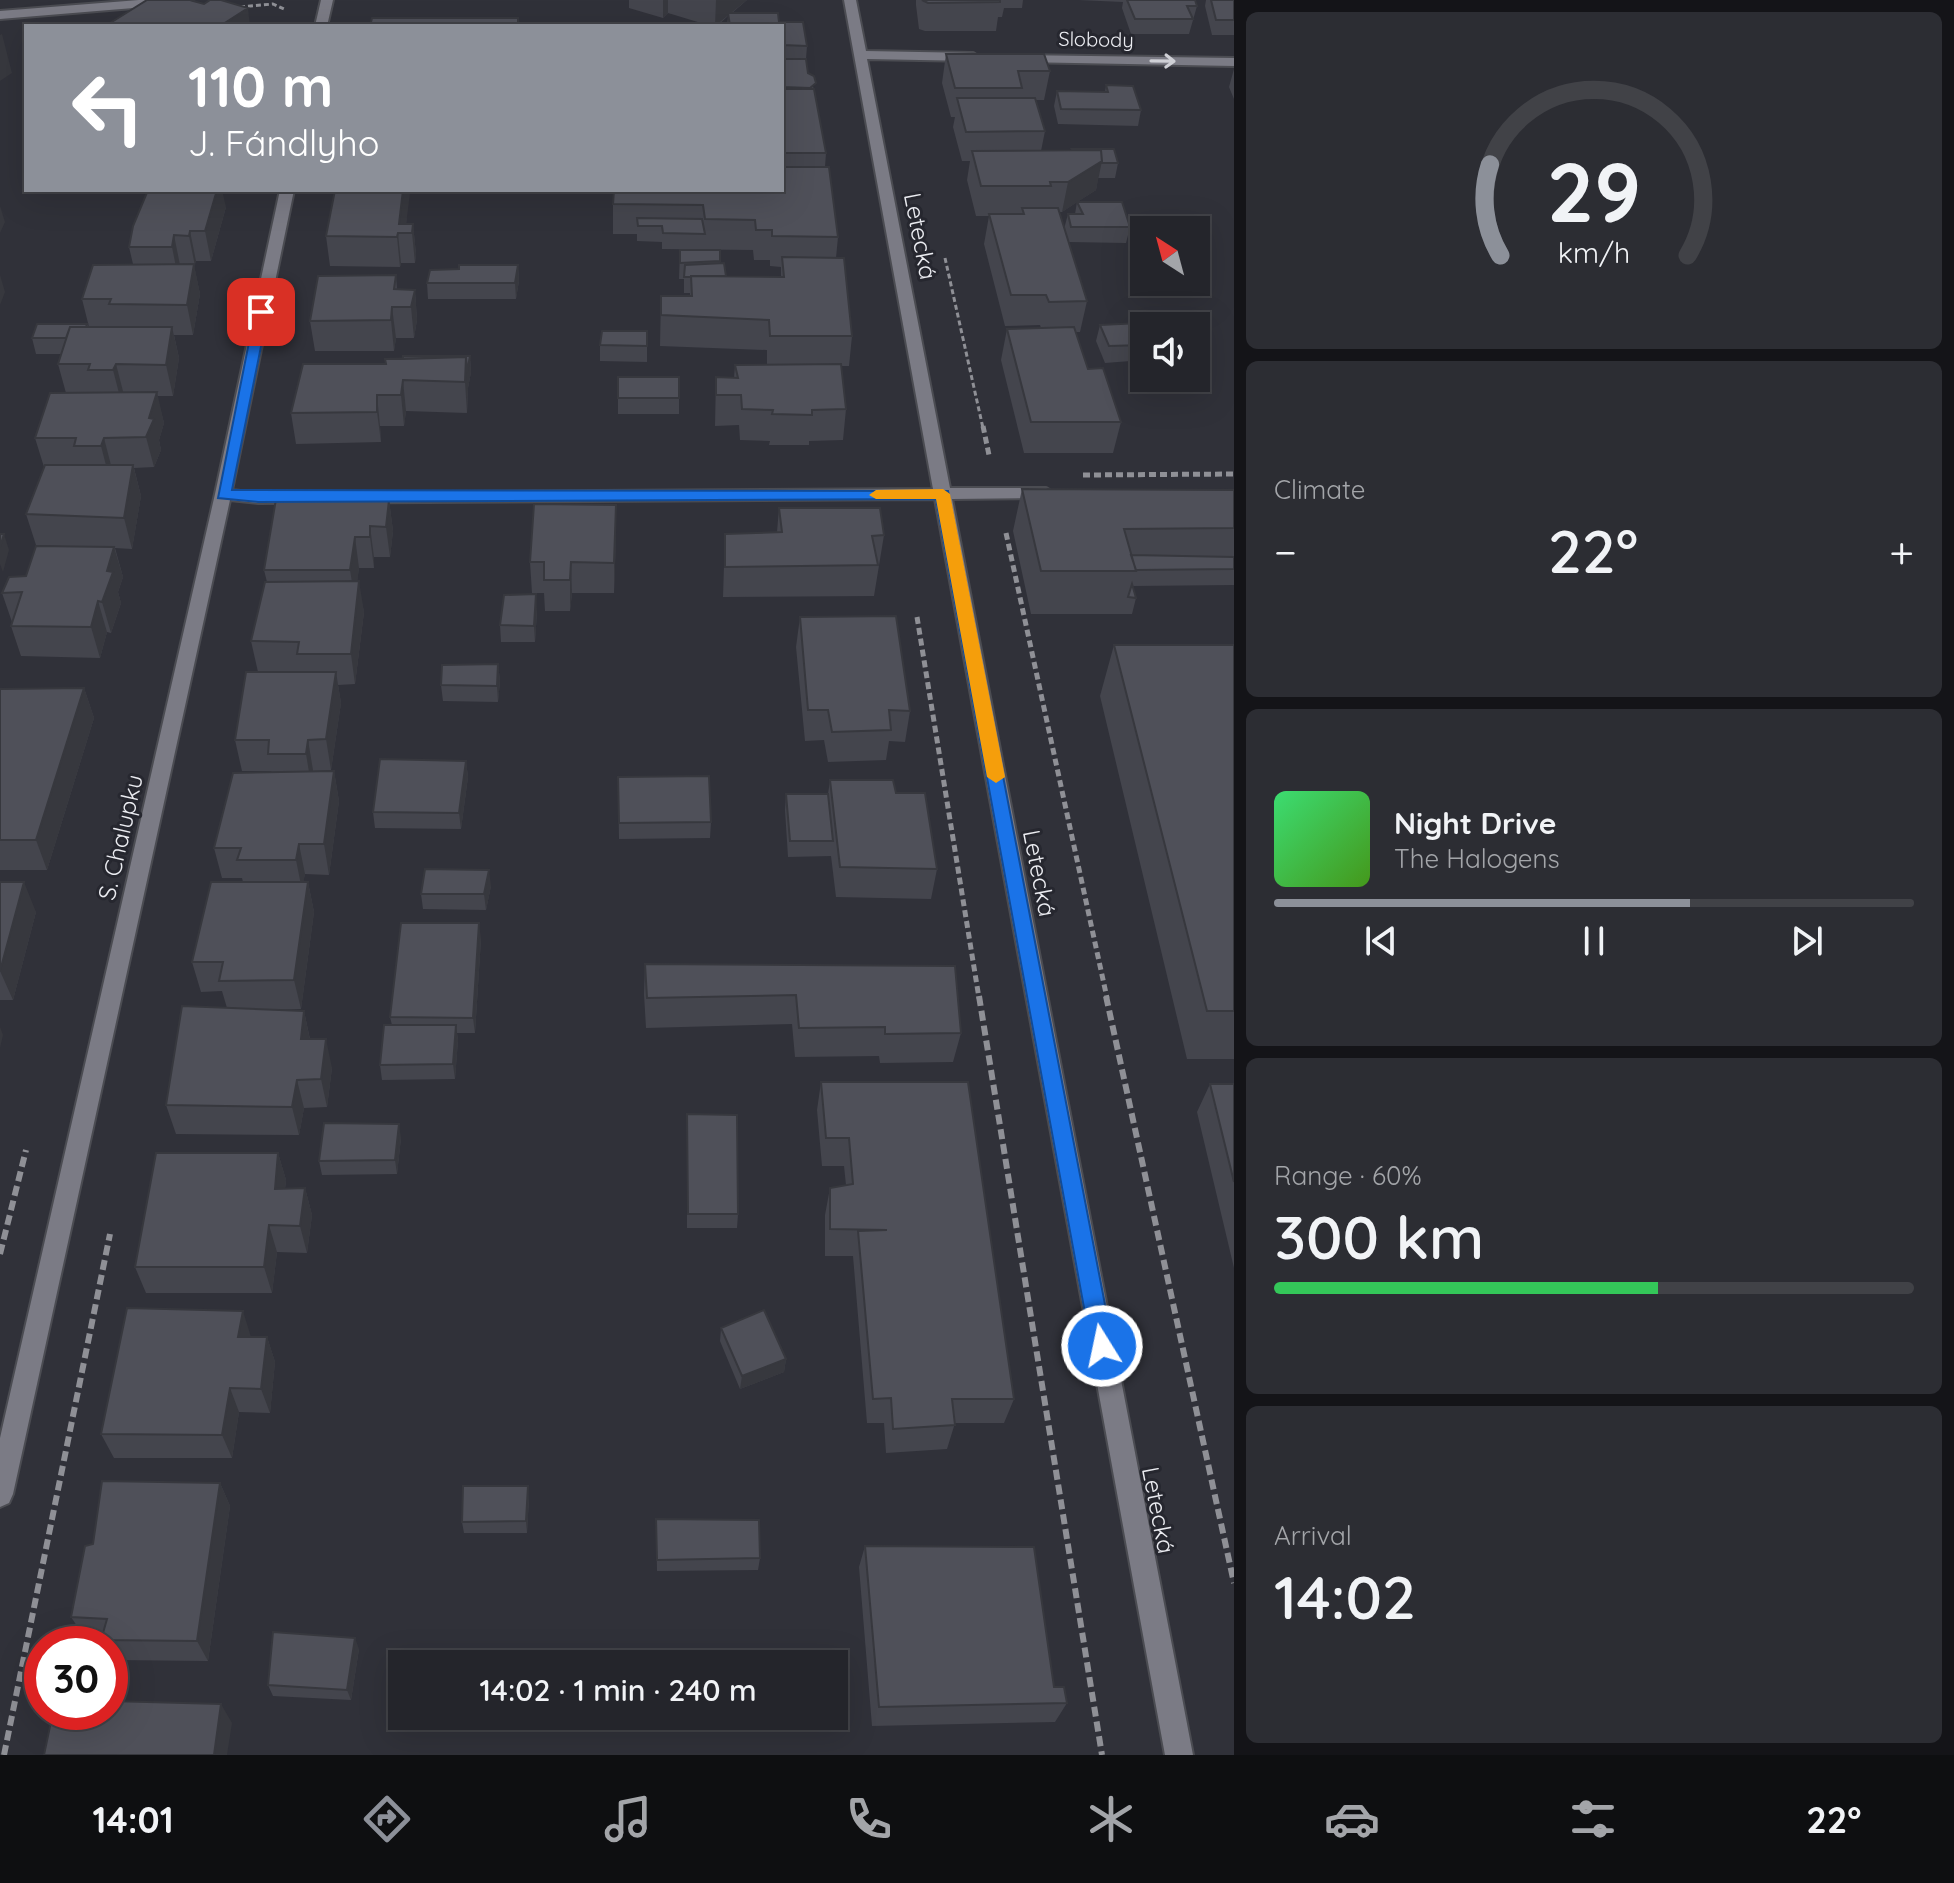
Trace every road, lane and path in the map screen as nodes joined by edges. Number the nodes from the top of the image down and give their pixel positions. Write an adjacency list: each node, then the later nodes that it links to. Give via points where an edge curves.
1 (182, 0): 6 (street)
2 (327, 0): 7 (street)
3 (850, 0): 8 (street, Letecká)
4 (235, 8): 5 (path, via 273,4)
5 (288, 11)
6 (0, 15)
7 (321, 24)
8 (861, 55): 9 (street); 19 (street, Letecká)
9 (995, 57)
10 (1011, 58): 11 (street, Slobody, one-way to 11)
11 (1234, 62)
12 (287, 192): 18 (street, S. Chalupku)
13 (945, 258): 14 (path)
14 (992, 469)
15 (1234, 474): 16 (path)
16 (1070, 475)
17 (1059, 493): 19 (street)
18 (223, 494): 19 (street); 22 (street, S. Chalupku)
19 (943, 494): 25 (street, Letecká)
20 (1006, 519): 23 (path)
21 (915, 606): 24 (path)
22 (0, 1494)
23 (1234, 1583)
24 (1102, 1755)
25 (1179, 1755)

